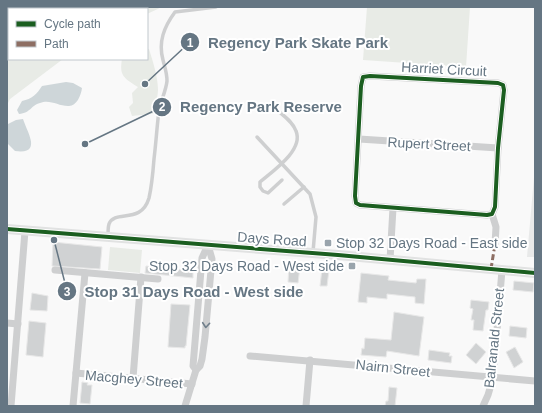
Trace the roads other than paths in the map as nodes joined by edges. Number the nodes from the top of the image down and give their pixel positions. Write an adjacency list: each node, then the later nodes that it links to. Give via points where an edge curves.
1 (216, 7): 14 (lane, via 175,12 165,26 161,46 167,74 166,87 161,100 149,198 145,207 137,214 112,220 109,224)
2 (277, 110): 6 (lane, via 294,127 298,135 297,145)
3 (257, 137): 6 (lane)
4 (359, 139): 5 (street, Rupert Street); 5 (street, Harriet Circuit, via 363,77 490,82 503,85 504,90); 10 (street, Harriet Circuit, via 356,203)
5 (498, 148): 11 (street, Harriet Circuit, via 495,207)
6 (281, 163): 7 (lane, via 260,182 260,187 268,193); 8 (lane)
7 (282, 180)
8 (304, 187): 9 (lane); 17 (lane, via 310,194 316,217)
9 (284, 204)
10 (393, 208): 11 (street, Harriet Circuit); 18 (street)
11 (492, 214): 15 (street, Harriet Circuit, via 496,228)
12 (7, 230): 13 (street, Days Road)
13 (26, 231): 14 (street, Days Road); 28 (street)
14 (108, 237): 16 (street, Days Road)
15 (494, 244)
16 (208, 245): 17 (street, Days Road); 23 (street, via 202,258); 25 (street, via 212,259)
17 (312, 253): 18 (street, Days Road)
18 (390, 260): 20 (street, Days Road)
19 (55, 270): 21 (street)
20 (502, 270): 22 (street, Days Road); 34 (street, Balranald Street)
21 (85, 273): 24 (street); 32 (street)
22 (535, 273)
23 (200, 275): 25 (street); 31 (street, via 193,366)
24 (142, 277): 26 (street); 33 (street)
25 (210, 277): 31 (street, one-way to 31, via 202,359)
26 (158, 279)
27 (7, 323): 28 (street)
28 (18, 324): 37 (street)
29 (250, 356): 30 (street, Nairn Street)
30 (310, 360): 34 (street, Nairn Street); 40 (street)
31 (196, 370): 36 (street)
32 (76, 373): 33 (street, Macghey Street); 38 (street)
33 (133, 378): 36 (street, Macghey Street)
34 (493, 378): 35 (street, Nairn Street); 41 (street, Balranald Street)
35 (535, 381)
36 (192, 384): 39 (street)
37 (10, 403)
38 (73, 406)
39 (185, 406)
40 (306, 406)
41 (483, 406)

